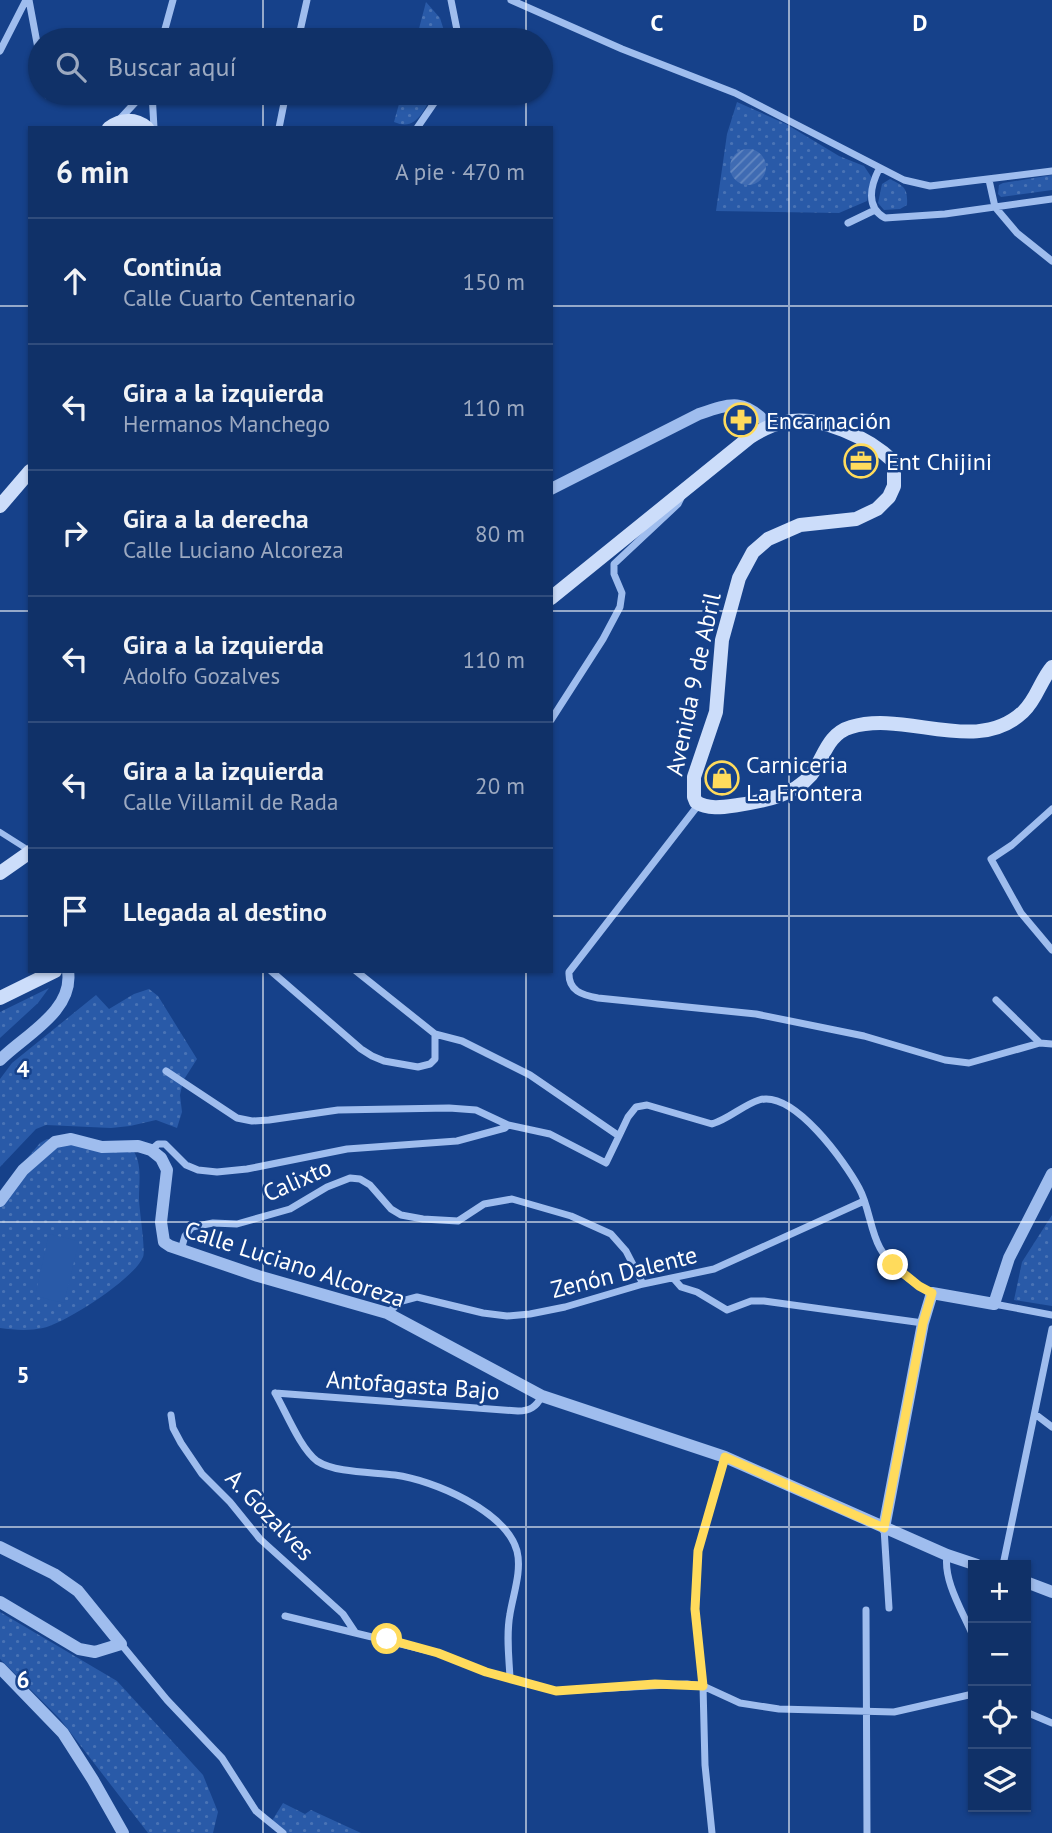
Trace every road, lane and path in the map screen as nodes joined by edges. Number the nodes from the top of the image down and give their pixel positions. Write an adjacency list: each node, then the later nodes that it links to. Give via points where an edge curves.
1 (27, 0): 6 (street); 10 (street)
2 (173, 0): 7 (street)
3 (307, 0): 8 (street)
4 (451, 0): 9 (street)
5 (511, 0): 20 (street, via 735,93)
6 (33, 28)
7 (165, 28)
8 (301, 28)
9 (457, 28)
10 (0, 51)
11 (132, 105): 15 (street)
12 (153, 105): 17 (street)
13 (284, 105): 18 (street)
14 (433, 105): 19 (street)
15 (113, 124): 16 (main road, via 135,121)
16 (144, 126)
17 (154, 126)
18 (279, 126)
19 (418, 126)
20 (878, 169): 22 (street, via 930,186); 25 (street, via 871,197)
21 (1052, 170): 22 (street)
22 (989, 180): 24 (street)
23 (1052, 199): 24 (street)
24 (995, 207): 25 (street, via 892,218); 27 (street, via 1017,233)
25 (875, 210): 26 (street)
26 (848, 223)
27 (1052, 261)
28 (769, 426): 30 (main road, Avenida 9 de Abril); 31 (street, via 753,409 717,408); 36 (main road, Avenida 9 de Abril, via 813,423 873,443 894,462 894,486 877,509 856,519 800,524 753,552 738,578 722,640 716,712 694,777 694,797)
29 (28, 473): 32 (main road)
30 (687, 486): 33 (main road, Avenida 9 de Abril); 35 (street, via 678,504 614,564 622,593 620,607)
31 (553, 488)
32 (0, 506)
33 (553, 596)
34 (1052, 667): 36 (main road, Avenida 9 de Abril, via 1021,714 997,726 973,732 897,723 853,726 830,740 812,774 789,792 724,807)
35 (553, 717)
36 (699, 804): 50 (street, via 569,972 571,986 583,995 756,1014 970,1063)
37 (1052, 808): 42 (street, via 991,859 1021,912)
38 (0, 832): 39 (street)
39 (28, 850)
40 (28, 852): 41 (main road)
41 (0, 873)
42 (1052, 950)
43 (51, 973): 47 (main road)
44 (68, 973): 52 (street, via 67,995)
45 (273, 973): 49 (street, via 361,1049 384,1061 418,1067 430,1064 435,1059)
46 (359, 973): 49 (street)
47 (0, 998)
48 (996, 1000): 50 (street)
49 (435, 1034): 55 (street, via 462,1041 530,1075)
50 (1040, 1043): 51 (street)
51 (1052, 1044)
52 (0, 1060)
53 (166, 1071): 54 (street, via 237,1118 252,1121 338,1110 449,1108 476,1110)
54 (508, 1125): 55 (street, via 550,1134 606,1163); 56 (street, via 457,1141 347,1149 217,1172 186,1165 165,1144)
55 (619, 1136): 59 (street, via 636,1107 647,1105 712,1124 760,1100 775,1100 818,1132 848,1170)
56 (151, 1150): 58 (street, via 102,1147 71,1139 55,1142 23,1170); 60 (street, Calle Luciano Alcoreza, via 167,1170 161,1233 164,1242)
57 (1052, 1174): 64 (street, via 1009,1258)
58 (0, 1201)
59 (864, 1201): 61 (street, Zenón Dalente, via 714,1269); 63 (street, via 887,1258)
60 (181, 1250): 62 (street, Calixto, via 192,1227 237,1224 290,1209 349,1178 370,1185 401,1215 423,1219 458,1221 484,1204 512,1199 571,1216 611,1234); 65 (street, Calle Luciano Alcoreza)
61 (674, 1279): 62 (street, Zenón Dalente); 67 (street, via 727,1310 764,1301)
62 (643, 1284): 65 (street, Zenón Dalente, via 530,1314 483,1313 418,1297 402,1301)
63 (932, 1293): 64 (street); 67 (street)
64 (994, 1304): 66 (street)
65 (387, 1313): 69 (street, Calle Luciano Alcoreza)
66 (1052, 1315)
67 (923, 1323): 74 (street)
68 (1052, 1329): 70 (street)
69 (542, 1396): 73 (street, Calle Luciano Alcoreza); 89 (street, Antofagasta Bajo, via 537,1405 518,1411 275,1393 309,1452 321,1463 415,1479 470,1503 503,1528 518,1555 510,1615)
70 (1035, 1414): 72 (street); 77 (street)
71 (171, 1415): 86 (street, A. Gozalves, via 181,1443 202,1474 260,1539 343,1614)
72 (1052, 1427)
73 (725, 1457): 74 (street, Calle Luciano Alcoreza); 90 (street, via 698,1551 695,1609)
74 (884, 1528): 76 (street, Calle Luciano Alcoreza); 82 (street)
75 (0, 1548): 87 (street, via 78,1591)
76 (947, 1555): 78 (street, Calle Luciano Alcoreza); 85 (street, via 949,1577)
77 (1004, 1560)
78 (968, 1562)
79 (1031, 1584): 80 (street)
80 (1052, 1592)
81 (0, 1602): 87 (street, via 79,1649 95,1652)
82 (889, 1608)
83 (866, 1610): 92 (street)
84 (285, 1616): 86 (street)
85 (968, 1624)
86 (355, 1632): 89 (street)
87 (121, 1644): 96 (street, via 222,1758 256,1811)
88 (0, 1668): 95 (street, via 64,1734)
89 (510, 1678): 90 (street, via 556,1691 655,1684)
90 (703, 1686): 92 (street, via 758,1707); 97 (street)
91 (968, 1695): 92 (street, via 894,1712)
92 (867, 1712): 98 (street)
93 (1031, 1714): 94 (street)
94 (1052, 1723)
95 (123, 1833)
96 (283, 1833)
97 (712, 1833)
98 (867, 1833)

